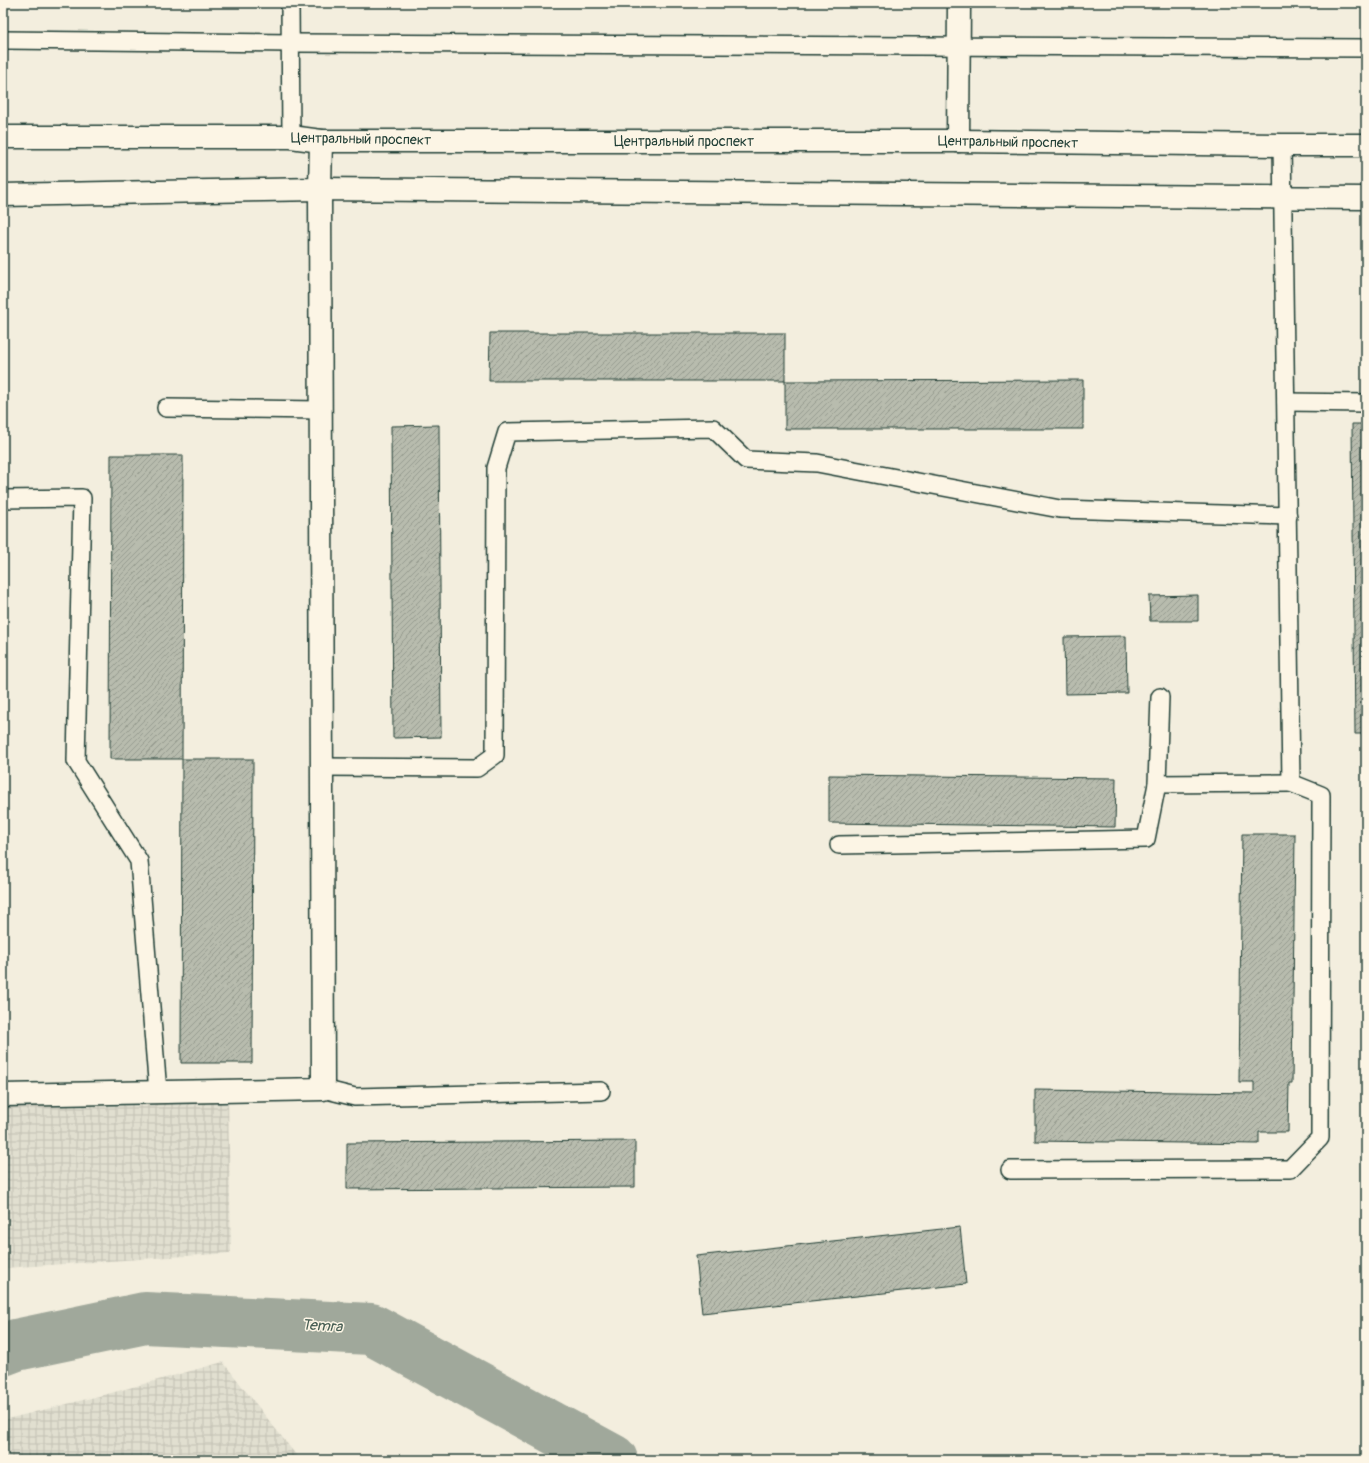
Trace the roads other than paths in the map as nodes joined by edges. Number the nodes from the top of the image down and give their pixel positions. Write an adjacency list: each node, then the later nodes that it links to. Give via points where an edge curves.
1 (290, 3): 4 (lane)
2 (959, 3): 5 (street)
3 (3, 40): 4 (lane)
4 (291, 43): 5 (lane); 7 (lane)
5 (959, 47): 6 (lane); 10 (street)
6 (1366, 48)
7 (291, 137): 8 (street, Центральный проспект); 9 (street, Центральный проспект)
8 (3, 138)
9 (321, 141): 10 (street, Центральный проспект); 13 (street)
10 (958, 141): 11 (street, Центральный проспект)
11 (1282, 145): 12 (street, Центральный проспект); 15 (lane)
12 (1366, 145)
13 (320, 189): 14 (street); 15 (street); 20 (street)
14 (3, 195)
15 (1282, 198): 16 (street); 17 (lane)
16 (1366, 198)
17 (1286, 402): 18 (lane); 22 (lane)
18 (1366, 403)
19 (166, 408): 20 (lane)
20 (320, 410): 24 (street)
21 (3, 499): 30 (lane, via 82,498 76,761 139,861)
22 (1288, 516): 24 (lane, via 1060,509 817,463 746,460 713,428 507,432 496,468 495,756 477,768); 25 (lane)
23 (1160, 698): 26 (lane)
24 (322, 767): 28 (street)
25 (1291, 783): 26 (lane); 32 (lane, via 1321,795 1320,1138 1290,1169)
26 (1157, 784): 27 (lane, via 1146,839)
27 (839, 845)
28 (323, 1089): 29 (lane, via 355,1097); 30 (street)
29 (601, 1090)
30 (158, 1092): 31 (street)
31 (3, 1095)
32 (1010, 1170)

